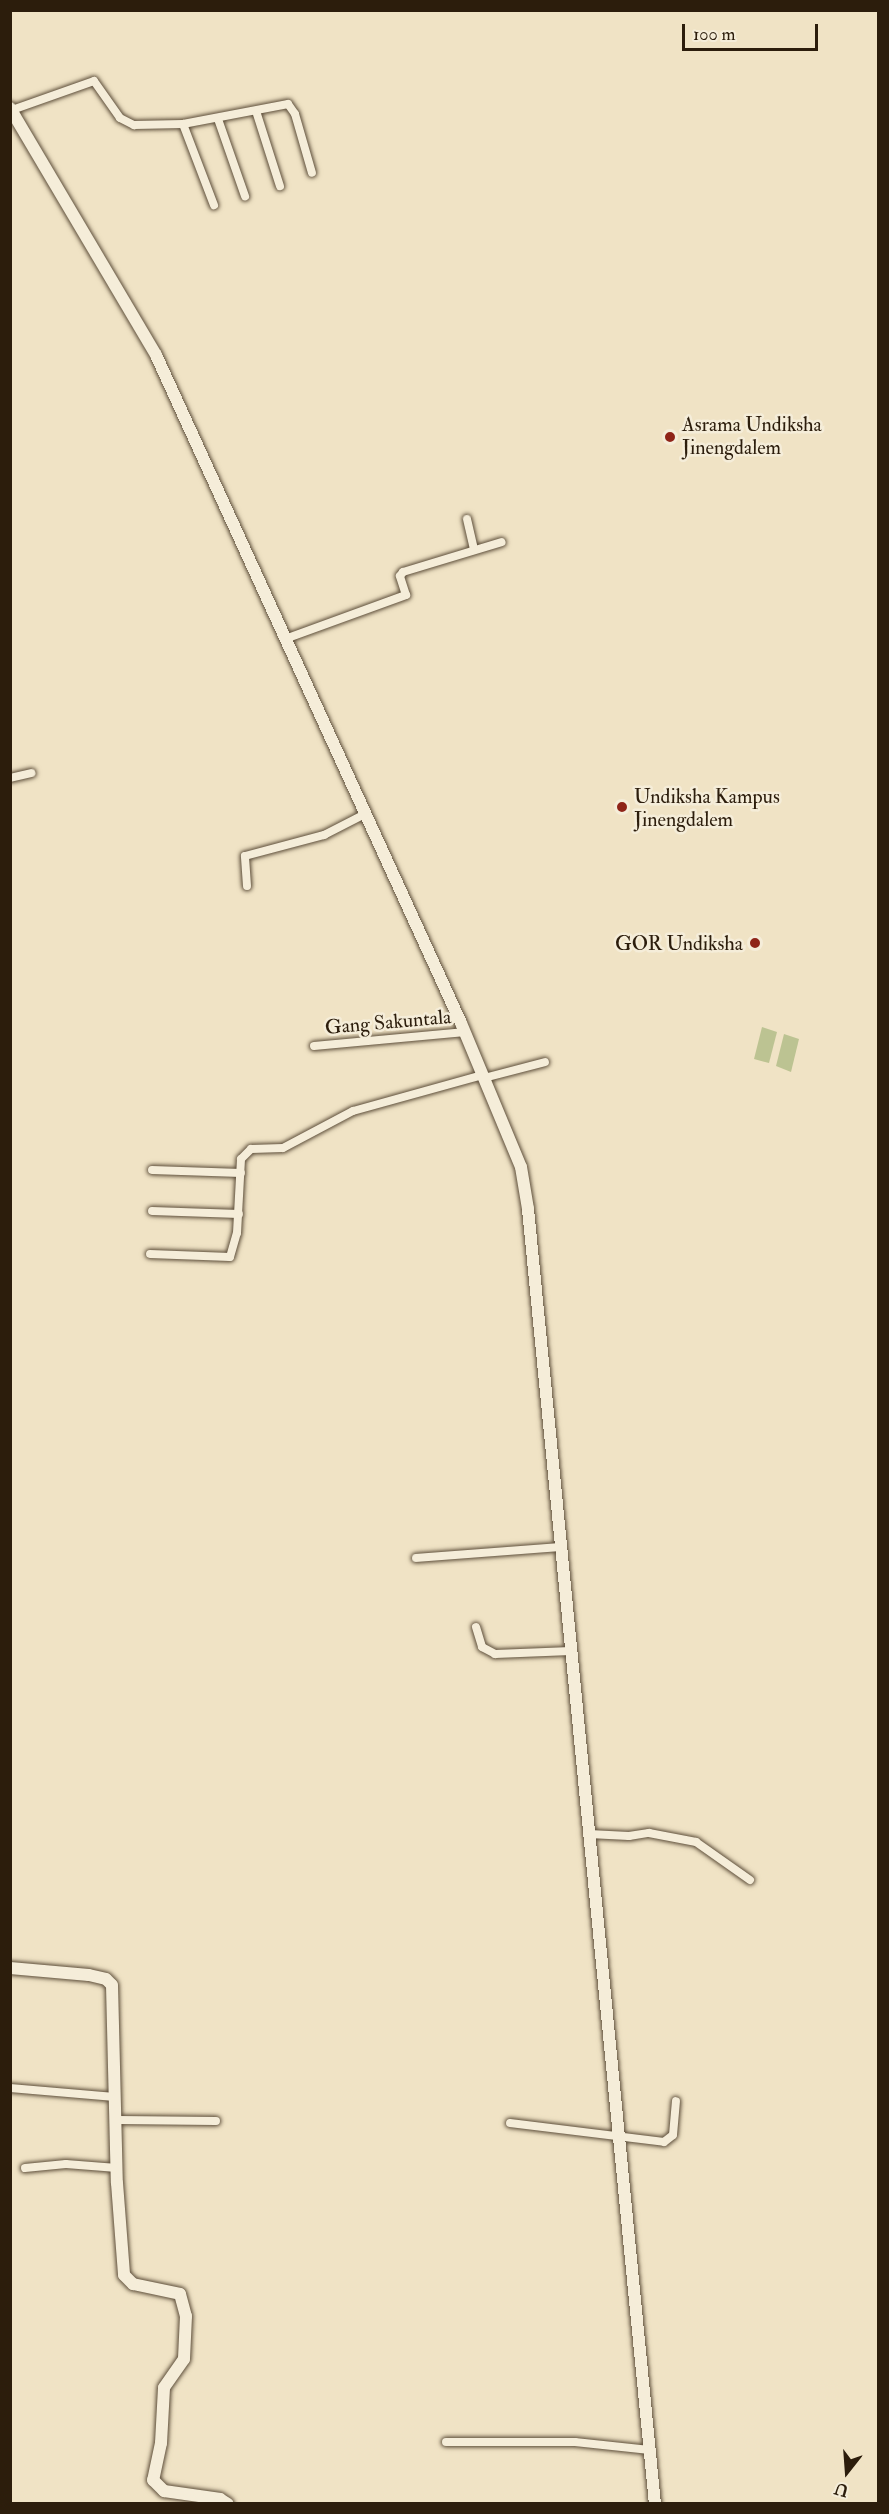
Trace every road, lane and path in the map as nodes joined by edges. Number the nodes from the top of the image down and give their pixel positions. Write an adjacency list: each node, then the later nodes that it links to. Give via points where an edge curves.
1 (11, 109): 4 (street, via 94,81 126,123); 12 (street, via 156,355)
2 (256, 111): 3 (street); 5 (street, via 292,106); 6 (street)
3 (218, 119): 4 (street); 7 (street)
4 (183, 124): 8 (street)
5 (312, 173)
6 (280, 186)
7 (245, 196)
8 (214, 205)
9 (467, 519): 11 (street)
10 (502, 542): 11 (street)
11 (474, 549): 12 (street, via 401,573 406,595)
12 (285, 639): 15 (street)
13 (31, 773): 14 (street)
14 (10, 778)
15 (365, 814): 16 (street, via 324,835 245,856); 17 (street)
16 (247, 886)
17 (465, 1032): 18 (street, Gang Sakuntala); 20 (street)
18 (314, 1046)
19 (545, 1062): 20 (street)
20 (484, 1077): 22 (street, via 354,1111 295,1144 251,1149 241,1159); 26 (street, via 524,1179)
21 (152, 1170): 22 (street)
22 (241, 1173): 24 (street)
23 (152, 1211): 24 (street)
24 (239, 1214): 25 (street, via 230,1257)
25 (150, 1254)
26 (560, 1547): 27 (street); 29 (street)
27 (416, 1558)
28 (476, 1627): 29 (street, via 482,1647 495,1654)
29 (571, 1651): 30 (street)
30 (589, 1833): 31 (street, via 649,1833 696,1842); 39 (street)
31 (750, 1880)
32 (10, 1968): 34 (street, via 89,1975 111,1983 116,2039)
33 (10, 2088): 34 (street)
34 (115, 2097): 36 (street)
35 (676, 2101): 39 (street, via 669,2141)
36 (118, 2120): 37 (street); 41 (street)
37 (216, 2121)
38 (510, 2123): 39 (street)
39 (618, 2139): 43 (street)
40 (26, 2168): 41 (street, via 66,2164)
41 (117, 2168): 44 (street, via 124,2275 133,2284 180,2294 186,2316 184,2359 164,2388 161,2444 153,2480 164,2491 220,2499)
42 (446, 2442): 43 (street, via 575,2442)
43 (650, 2450): 45 (street)
44 (228, 2504)
45 (655, 2504)

